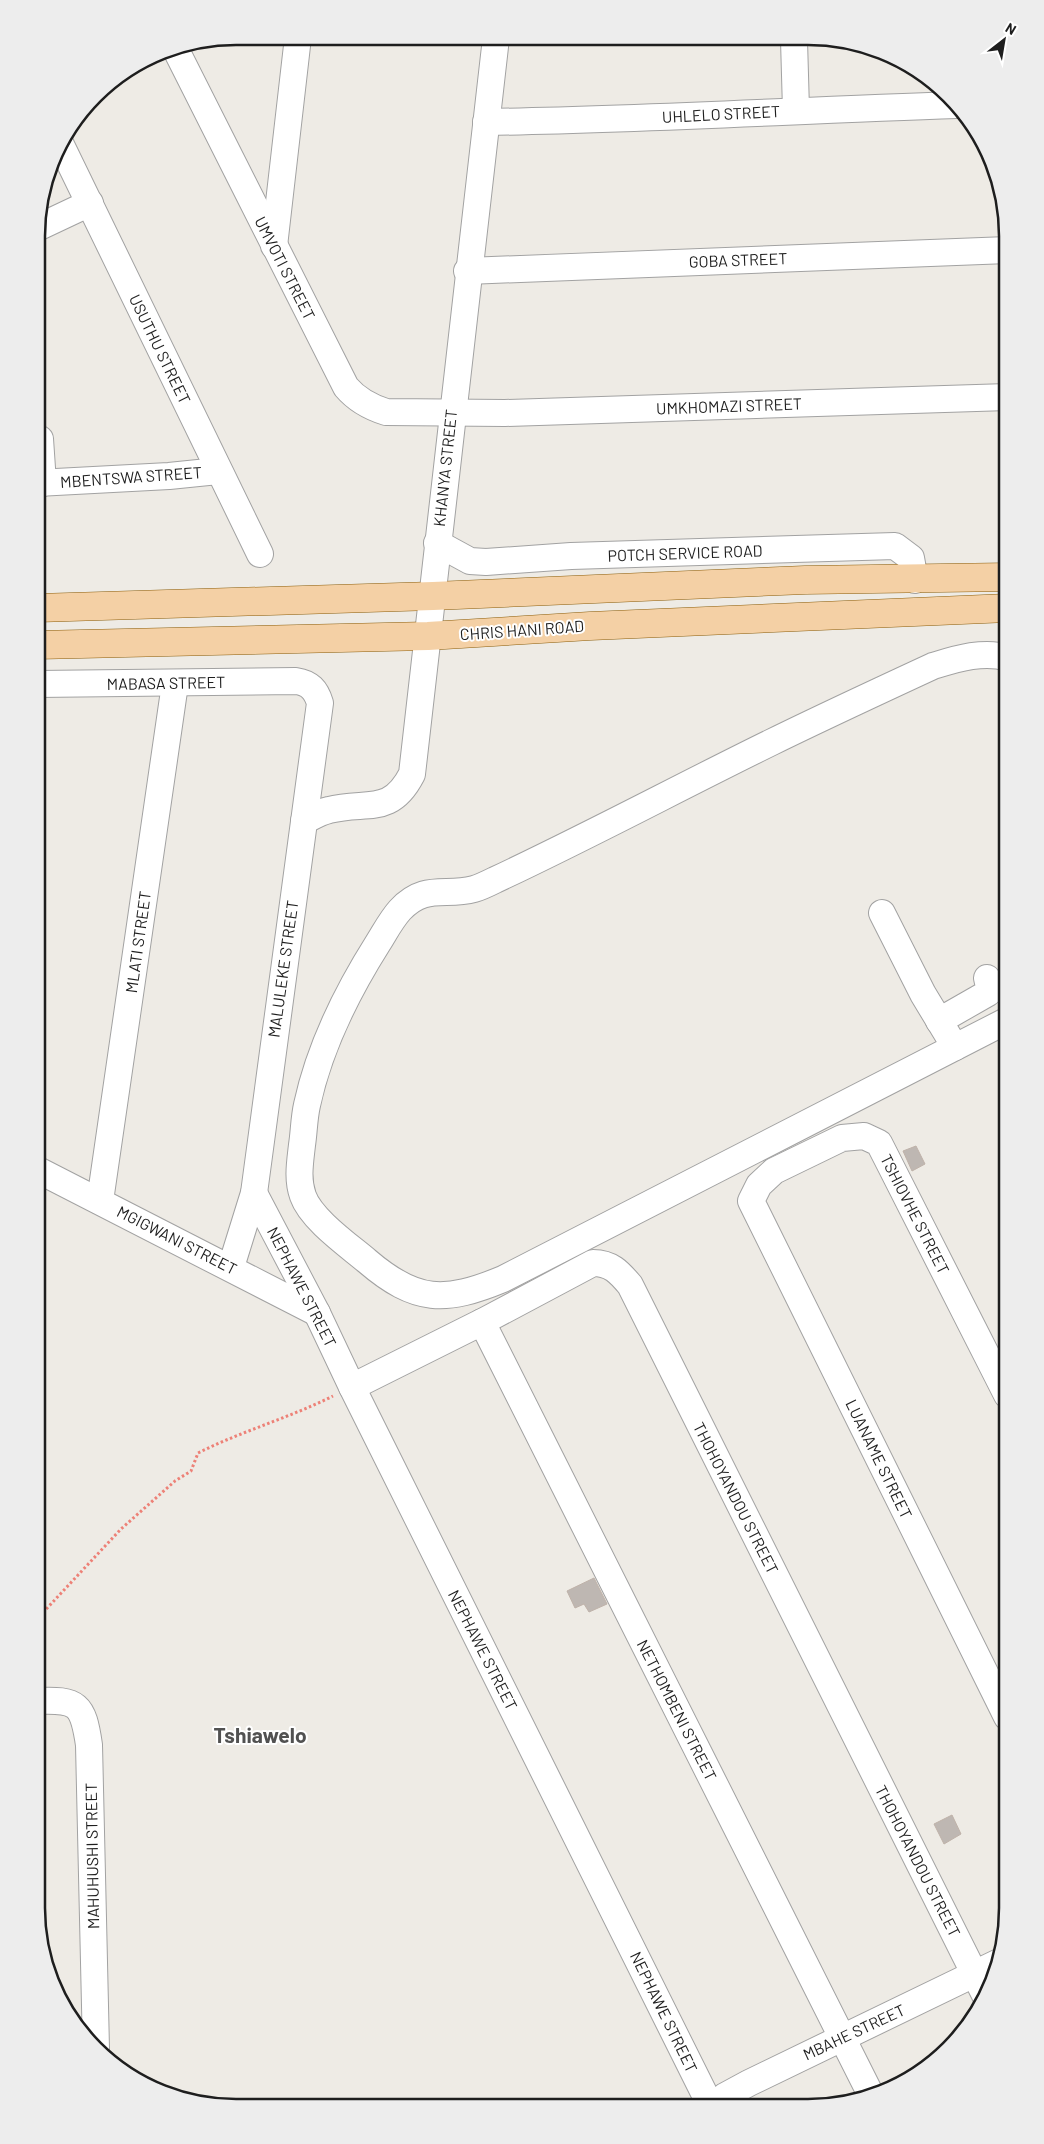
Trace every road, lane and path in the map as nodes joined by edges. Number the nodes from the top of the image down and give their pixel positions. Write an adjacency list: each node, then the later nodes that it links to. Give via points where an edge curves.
1 (297, 45): 11 (street)
2 (495, 45): 7 (street, KHANYA STREET)
3 (794, 45): 6 (street)
4 (177, 54): 11 (street, UMVOTI STREET)
5 (947, 105): 6 (street, UHLELO STREET)
6 (796, 110): 7 (street, UHLELO STREET, via 614,120)
7 (486, 122): 13 (street, KHANYA STREET)
8 (65, 152): 9 (street, USUTHU STREET)
9 (90, 203): 10 (street); 16 (street, USUTHU STREET)
10 (45, 224)
11 (274, 246): 15 (street, UMVOTI STREET, via 353,395 386,412)
12 (999, 250): 13 (street, GOBA STREET)
13 (468, 271): 15 (street, KHANYA STREET)
14 (999, 397): 15 (street, UMKHOMAZI STREET)
15 (451, 413): 18 (street, KHANYA STREET)
16 (218, 471): 17 (street, MBENTSWA STREET); 19 (street, USUTHU STREET)
17 (45, 483)
18 (437, 543): 22 (street, POTCH SERVICE ROAD, via 463,558 486,562 572,556 895,546 911,558); 23 (street, KHANYA STREET)
19 (260, 554)
20 (999, 563): 22 (main road)
21 (999, 577): 22 (main road)
22 (928, 580): 23 (main road, via 805,580)
23 (433, 596): 24 (main road); 26 (street, KHANYA STREET)
24 (45, 608)
25 (999, 608): 26 (main road, CHRIS HANI ROAD)
26 (428, 636): 27 (main road, CHRIS HANI ROAD); 32 (street, KHANYA STREET, via 412,774 406,784 390,801 381,805 330,810)
27 (45, 645)
28 (999, 657): 37 (street, via 961,658 933,666 771,742 475,889 430,892 415,897 400,910 370,955 324,1050 307,1106 299,1175 304,1198 313,1213 377,1269 417,1293 454,1295 503,1278)
29 (296, 681): 31 (street, MABASA STREET); 32 (street, MALULEKE STREET, via 311,686 320,703)
30 (45, 684): 31 (street, MABASA STREET)
31 (175, 684): 40 (street, MLATI STREET)
32 (304, 822): 39 (street, MALULEKE STREET)
33 (882, 913): 35 (street)
34 (987, 978): 35 (street, via 988,993)
35 (939, 1021): 37 (street)
36 (999, 1025): 37 (street)
37 (955, 1047)
38 (45, 1174): 40 (street, MGIGWANI STREET)
39 (254, 1193): 42 (street, MALULEKE STREET); 43 (street, NEPHAWE STREET)
40 (100, 1201): 42 (street, MGIGWANI STREET)
41 (751, 1201): 45 (street, TSHIOVHE STREET, via 760,1185 774,1171 842,1138 864,1136 879,1143); 49 (street, LUANAME STREET)
42 (231, 1267): 43 (street, MGIGWANI STREET)
43 (318, 1313): 46 (street, NEPHAWE STREET)
44 (482, 1322): 46 (street, THOHOYANDOU STREET); 50 (street, THOHOYANDOU STREET, via 593,1263 613,1267 630,1285); 52 (street, NETHOMBENI STREET)
45 (999, 1378)
46 (352, 1387): 47 (path, via 295,1415 222,1440 198,1453 191,1471 121,1529); 54 (street, NEPHAWE STREET)
47 (45, 1610)
48 (45, 1701): 51 (street, MAHUHUSHI STREET, via 69,1701 79,1710 87,1731)
49 (999, 1701)
50 (980, 1985): 52 (street, MBAHE STREET)
51 (96, 2038)
52 (843, 2038): 53 (street, NETHOMBENI STREET); 55 (street, MBAHE STREET)
53 (868, 2089)
54 (707, 2099)
55 (724, 2099)

